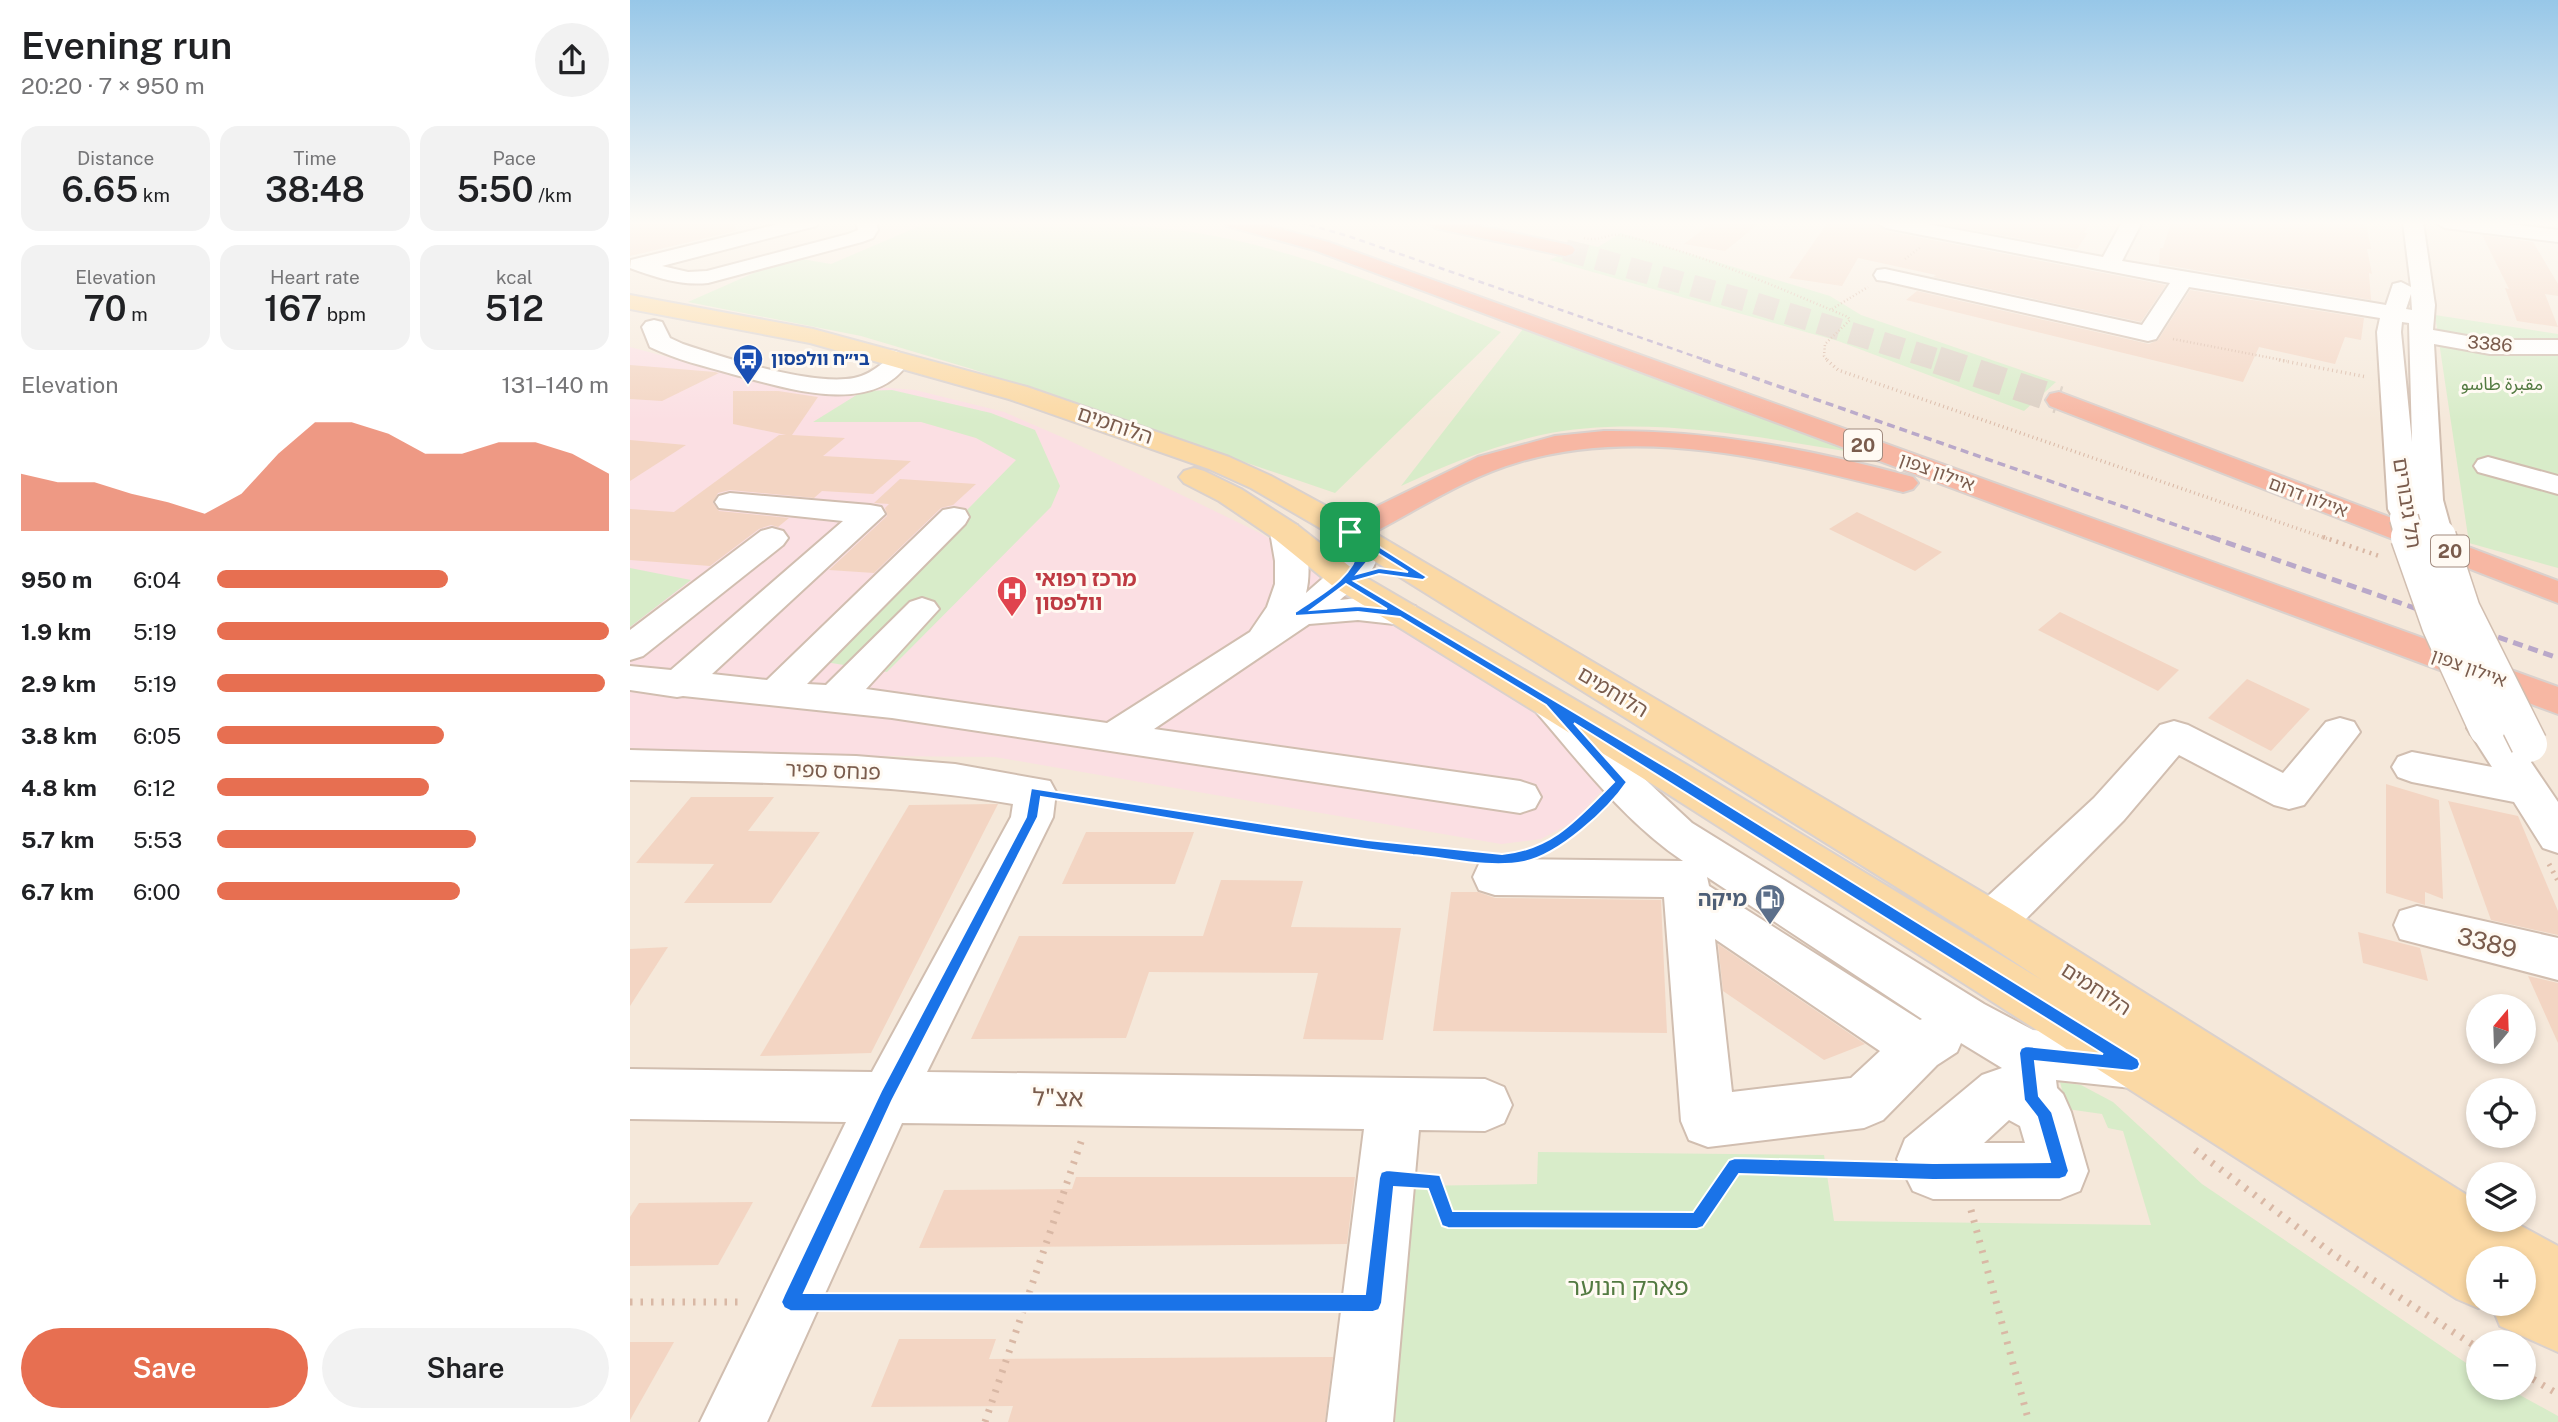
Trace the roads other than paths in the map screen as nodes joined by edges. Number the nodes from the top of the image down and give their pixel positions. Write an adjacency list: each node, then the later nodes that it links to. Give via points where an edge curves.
1 (1438, 288): 31 (highway, איילון צפון / 20)
2 (1945, 288): 3 (street, via 2148,334)
3 (2176, 288)
4 (2213, 288): 8 (street)
5 (2230, 288): 10 (street, 3386)
6 (2400, 288): 10 (street, תל גיבורים)
7 (2422, 288): 11 (street, תל גיבורים)
8 (2256, 298)
9 (630, 302): 14 (main road, הלוחמים, via 774,327)
10 (2392, 313): 11 (street, 3386); 20 (street, תל גיבורים, via 2389,332 2395,383)
11 (2422, 322): 13 (street, 3386, via 2490,347); 20 (street, תל גיבורים, via 2427,491)
12 (642, 325): 14 (main road, הלוחמים)
13 (2558, 346)
14 (889, 365): 21 (main road, הלוחמים, via 1018,393 1176,447 1261,482); 22 (main road, הלוחמים, via 1159,462 1230,495)
15 (2059, 400): 25 (highway, איילון דרום / 20)
16 (2488, 466): 17 (street)
17 (2558, 485)
18 (730, 502): 33 (street, via 870,514)
19 (954, 517): 34 (street)
20 (2420, 523): 42 (street, תל גיבורים, bridge, via 2529,744); 42 (street, תל גיבורים, bridge, via 2418,570 2438,622 2487,728)
21 (1350, 532): 22 (main road, via 1323,540); 24 (street, via 1363,548 1363,556); 26 (main road, הלוחמים); 31 (highway, via 1473,468 1539,448 1651,439 1733,447 1804,458 1931,491)
22 (1286, 533): 24 (main road, הלוחמים); 29 (street, via 1294,569 1291,589 1286,606)
23 (772, 538): 30 (street)
24 (1346, 580): 26 (main road, הלוחמים); 28 (street)
25 (2558, 593)
26 (1413, 596): 28 (street, via 1358,609); 37 (main road, הלוחמים); 47 (main road, הלוחמים)
27 (922, 609): 35 (street)
28 (1298, 614): 29 (street)
29 (1255, 645): 39 (street)
30 (630, 648)
31 (2490, 676): 36 (highway, איילון צפון / 20)
32 (630, 678): 33 (street)
33 (677, 685): 34 (street)
34 (775, 694): 35 (street)
35 (834, 700): 39 (street)
36 (2558, 701)
37 (1550, 703): 46 (street, via 1621,782); 52 (main road, הלוחמים)
38 (2340, 732): 47 (street, via 2289,794 2174,735 2109,809)
39 (1110, 738): 43 (street)
40 (630, 765): 55 (street, פנחס ספיר, via 856,771 1035,792 1032,817)
41 (2412, 767): 42 (street)
42 (2542, 790): 44 (street, תל גיבורים)
43 (1520, 797)
44 (2558, 836)
45 (1487, 867): 46 (street)
46 (1683, 870): 50 (street); 51 (street); 51 (street, via 1708,1121 1864,1102)
47 (1992, 922): 59 (main road, הלוחמים, via 2430,1206)
48 (2417, 925): 49 (street, 3389)
49 (2558, 959)
50 (1966, 1020): 51 (street); 53 (street)
51 (1919, 1048)
52 (2132, 1064): 53 (street); 58 (main road, הלוחמים)
53 (2029, 1076): 53 (street, via 2001,1093 1925,1159 1947,1171 2060,1171)
54 (630, 1094): 55 (street, אצ"ל)
55 (887, 1096): 56 (street, אצ"ל); 60 (street)
56 (1394, 1103): 57 (street, אצ"ל); 61 (street)
57 (1485, 1105)
58 (2466, 1271)
59 (2539, 1294)
60 (733, 1422)
61 (1360, 1422)

